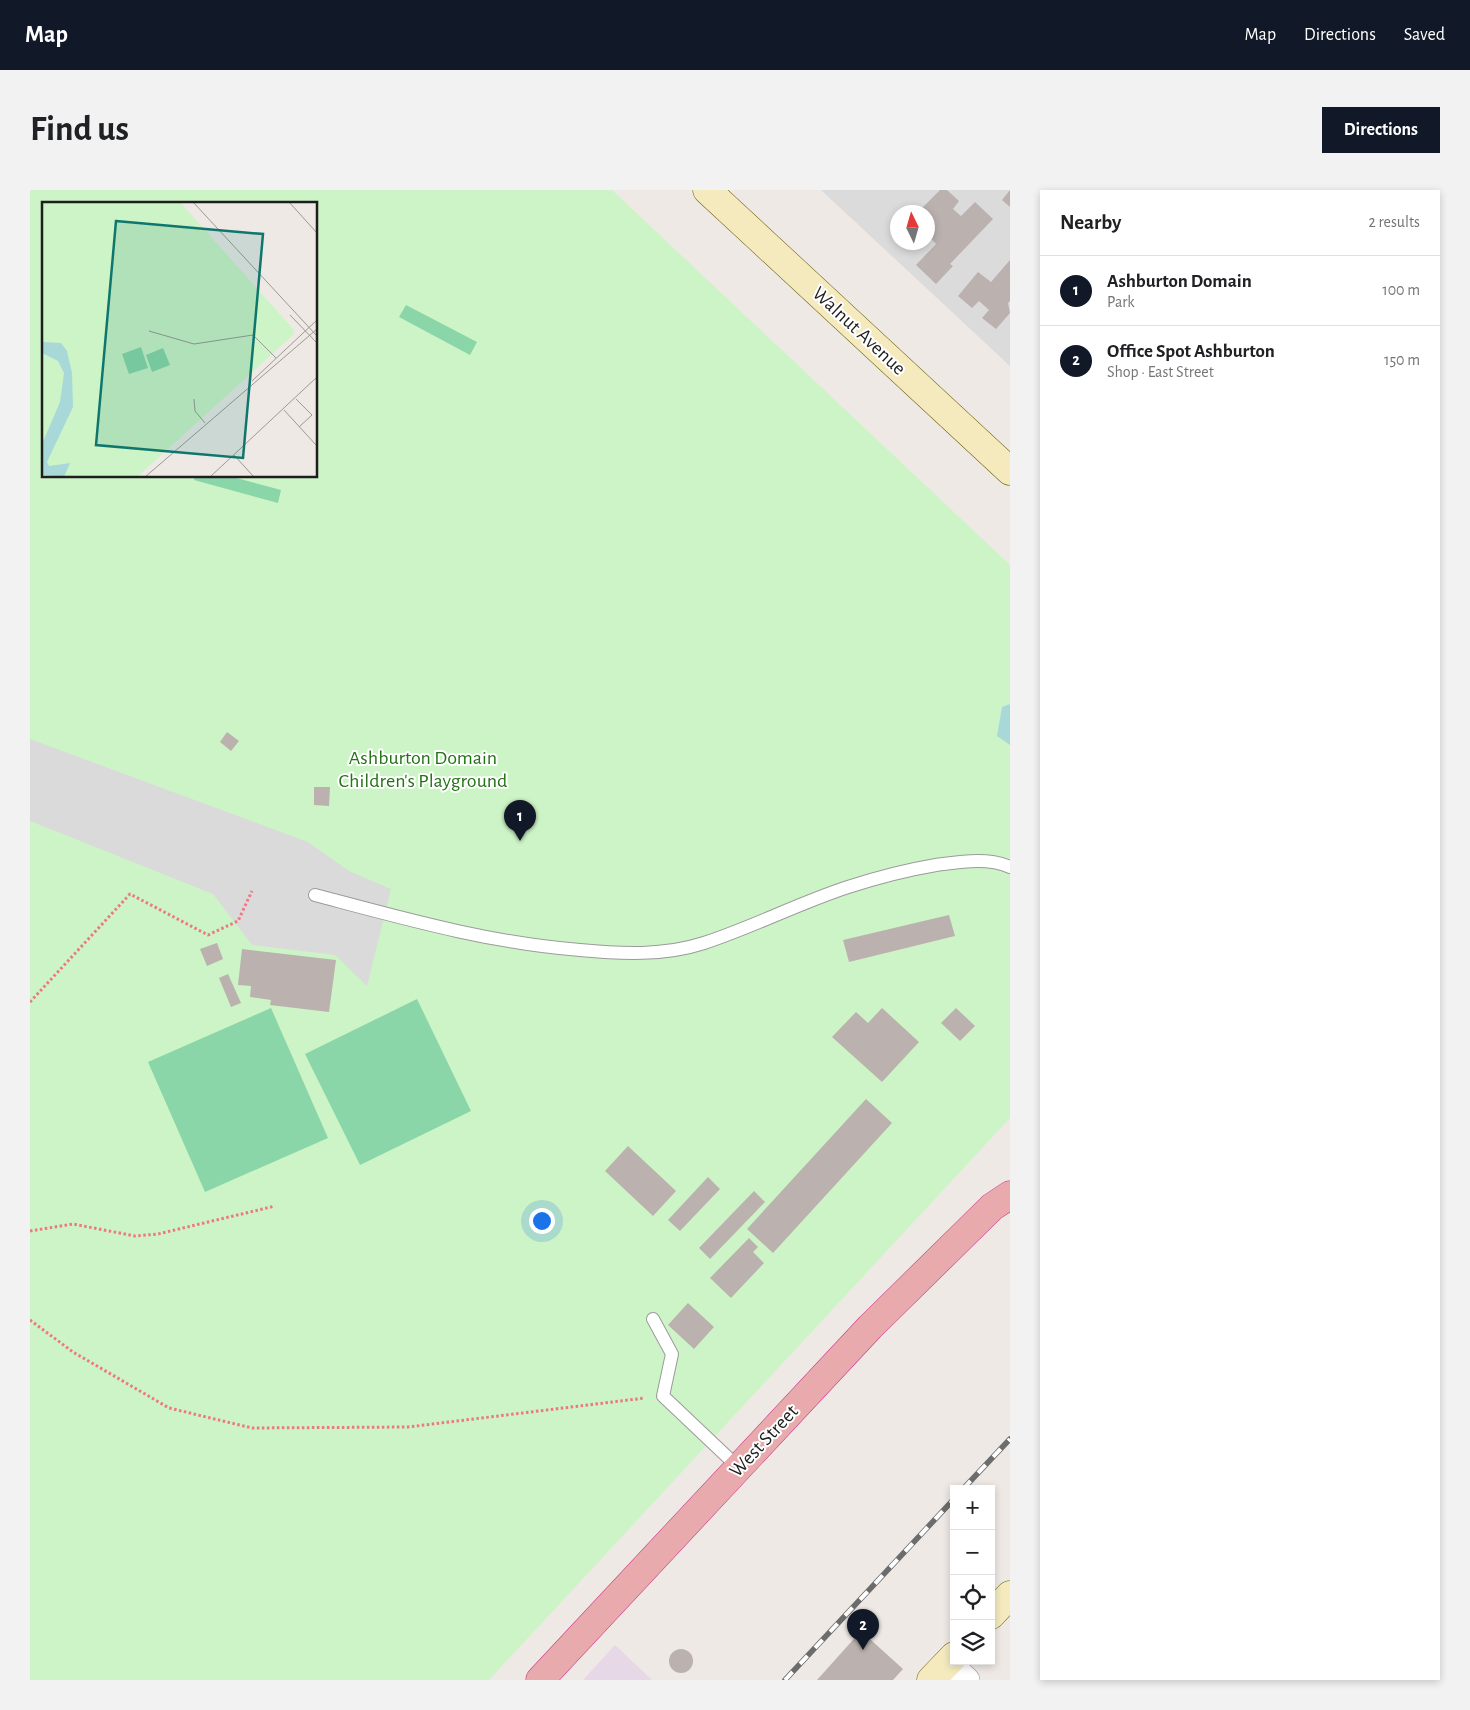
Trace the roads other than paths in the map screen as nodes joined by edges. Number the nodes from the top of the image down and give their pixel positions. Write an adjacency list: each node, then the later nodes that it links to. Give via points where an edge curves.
1 (707, 190): 2 (main road, Walnut Avenue)
2 (1010, 472)
3 (1010, 867): 4 (lane, via 999,862 960,862 924,868 847,887 702,944 660,952 617,954 538,947 445,930)
4 (315, 895)
5 (1010, 1184): 6 (highway, West Street)
6 (1001, 1201): 8 (highway, West Street, via 870,1327)
7 (652, 1319): 8 (lane, via 672,1354 663,1396)
8 (739, 1468): 11 (highway, West Street)
9 (1010, 1595): 10 (main road)
10 (995, 1612)
11 (540, 1680)

